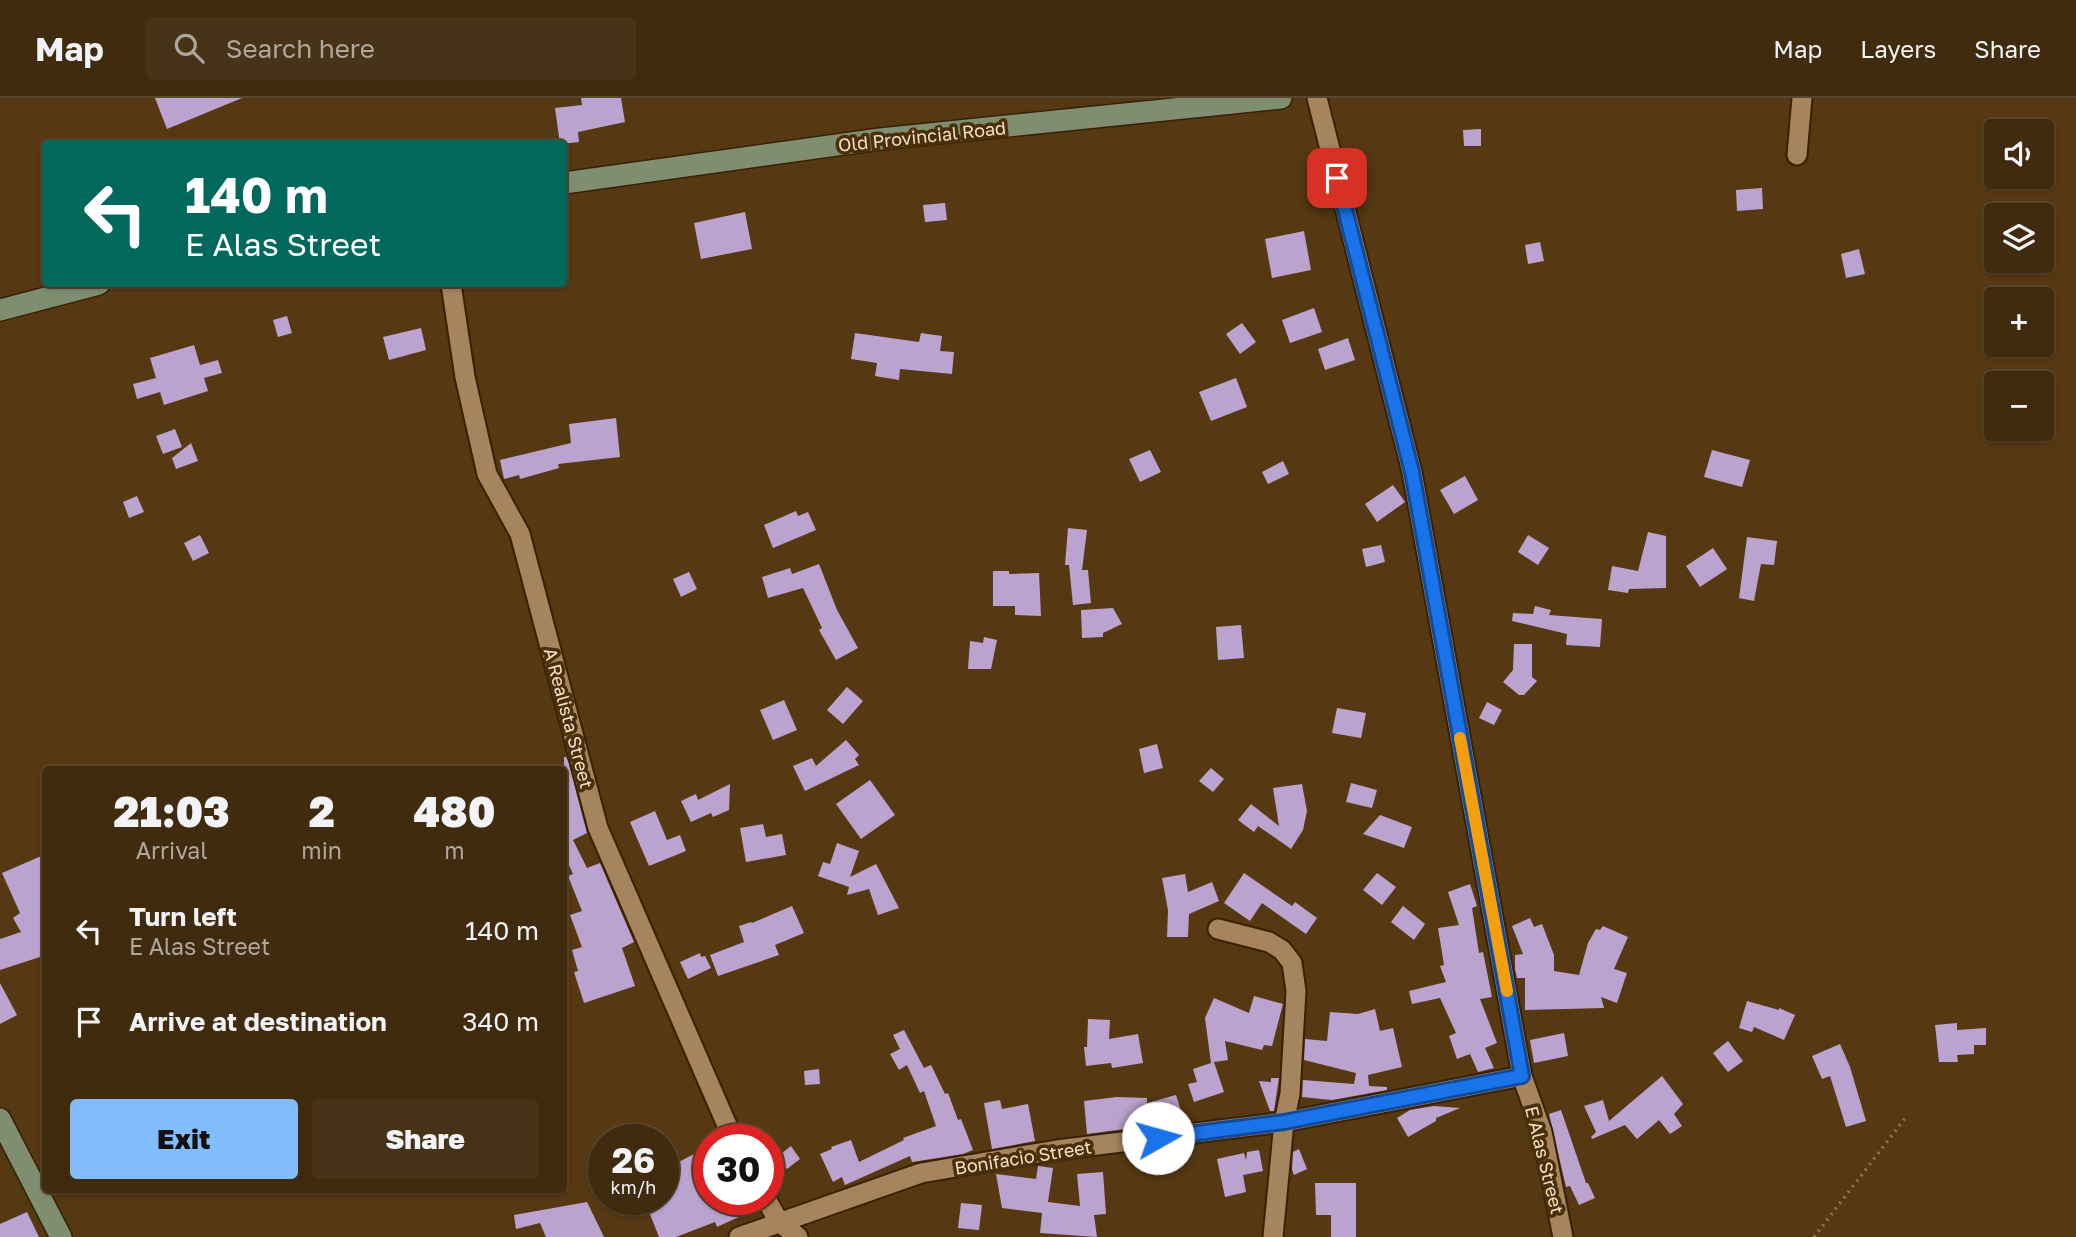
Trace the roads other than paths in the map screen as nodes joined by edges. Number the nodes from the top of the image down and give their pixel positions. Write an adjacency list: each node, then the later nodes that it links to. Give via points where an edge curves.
1 (1281, 98): 5 (main road, Old Provincial Road, via 880,139)
2 (1317, 98): 10 (street, E Alas Street, via 1412,472)
3 (1802, 98): 4 (street)
4 (1797, 155)
5 (567, 183)
6 (88, 287): 8 (main road)
7 (451, 287): 13 (street, A Realista Street, via 487,474 520,534 598,828)
8 (0, 310)
9 (1218, 929): 12 (street, via 1269,942 1292,963 1296,991)
10 (1522, 1076): 12 (street, Bonifacio Street); 20 (street, E Alas Street, via 1542,1132)
11 (0, 1119): 16 (main road)
12 (1284, 1122): 15 (street, Bonifacio Street, via 1057,1150 921,1173); 19 (street)
13 (726, 1124)
14 (775, 1215): 15 (street)
15 (779, 1222): 17 (street, Bonifacio Street); 18 (street)
16 (61, 1237)
17 (739, 1237)
18 (798, 1237)
19 (1273, 1237)
20 (1563, 1237)

